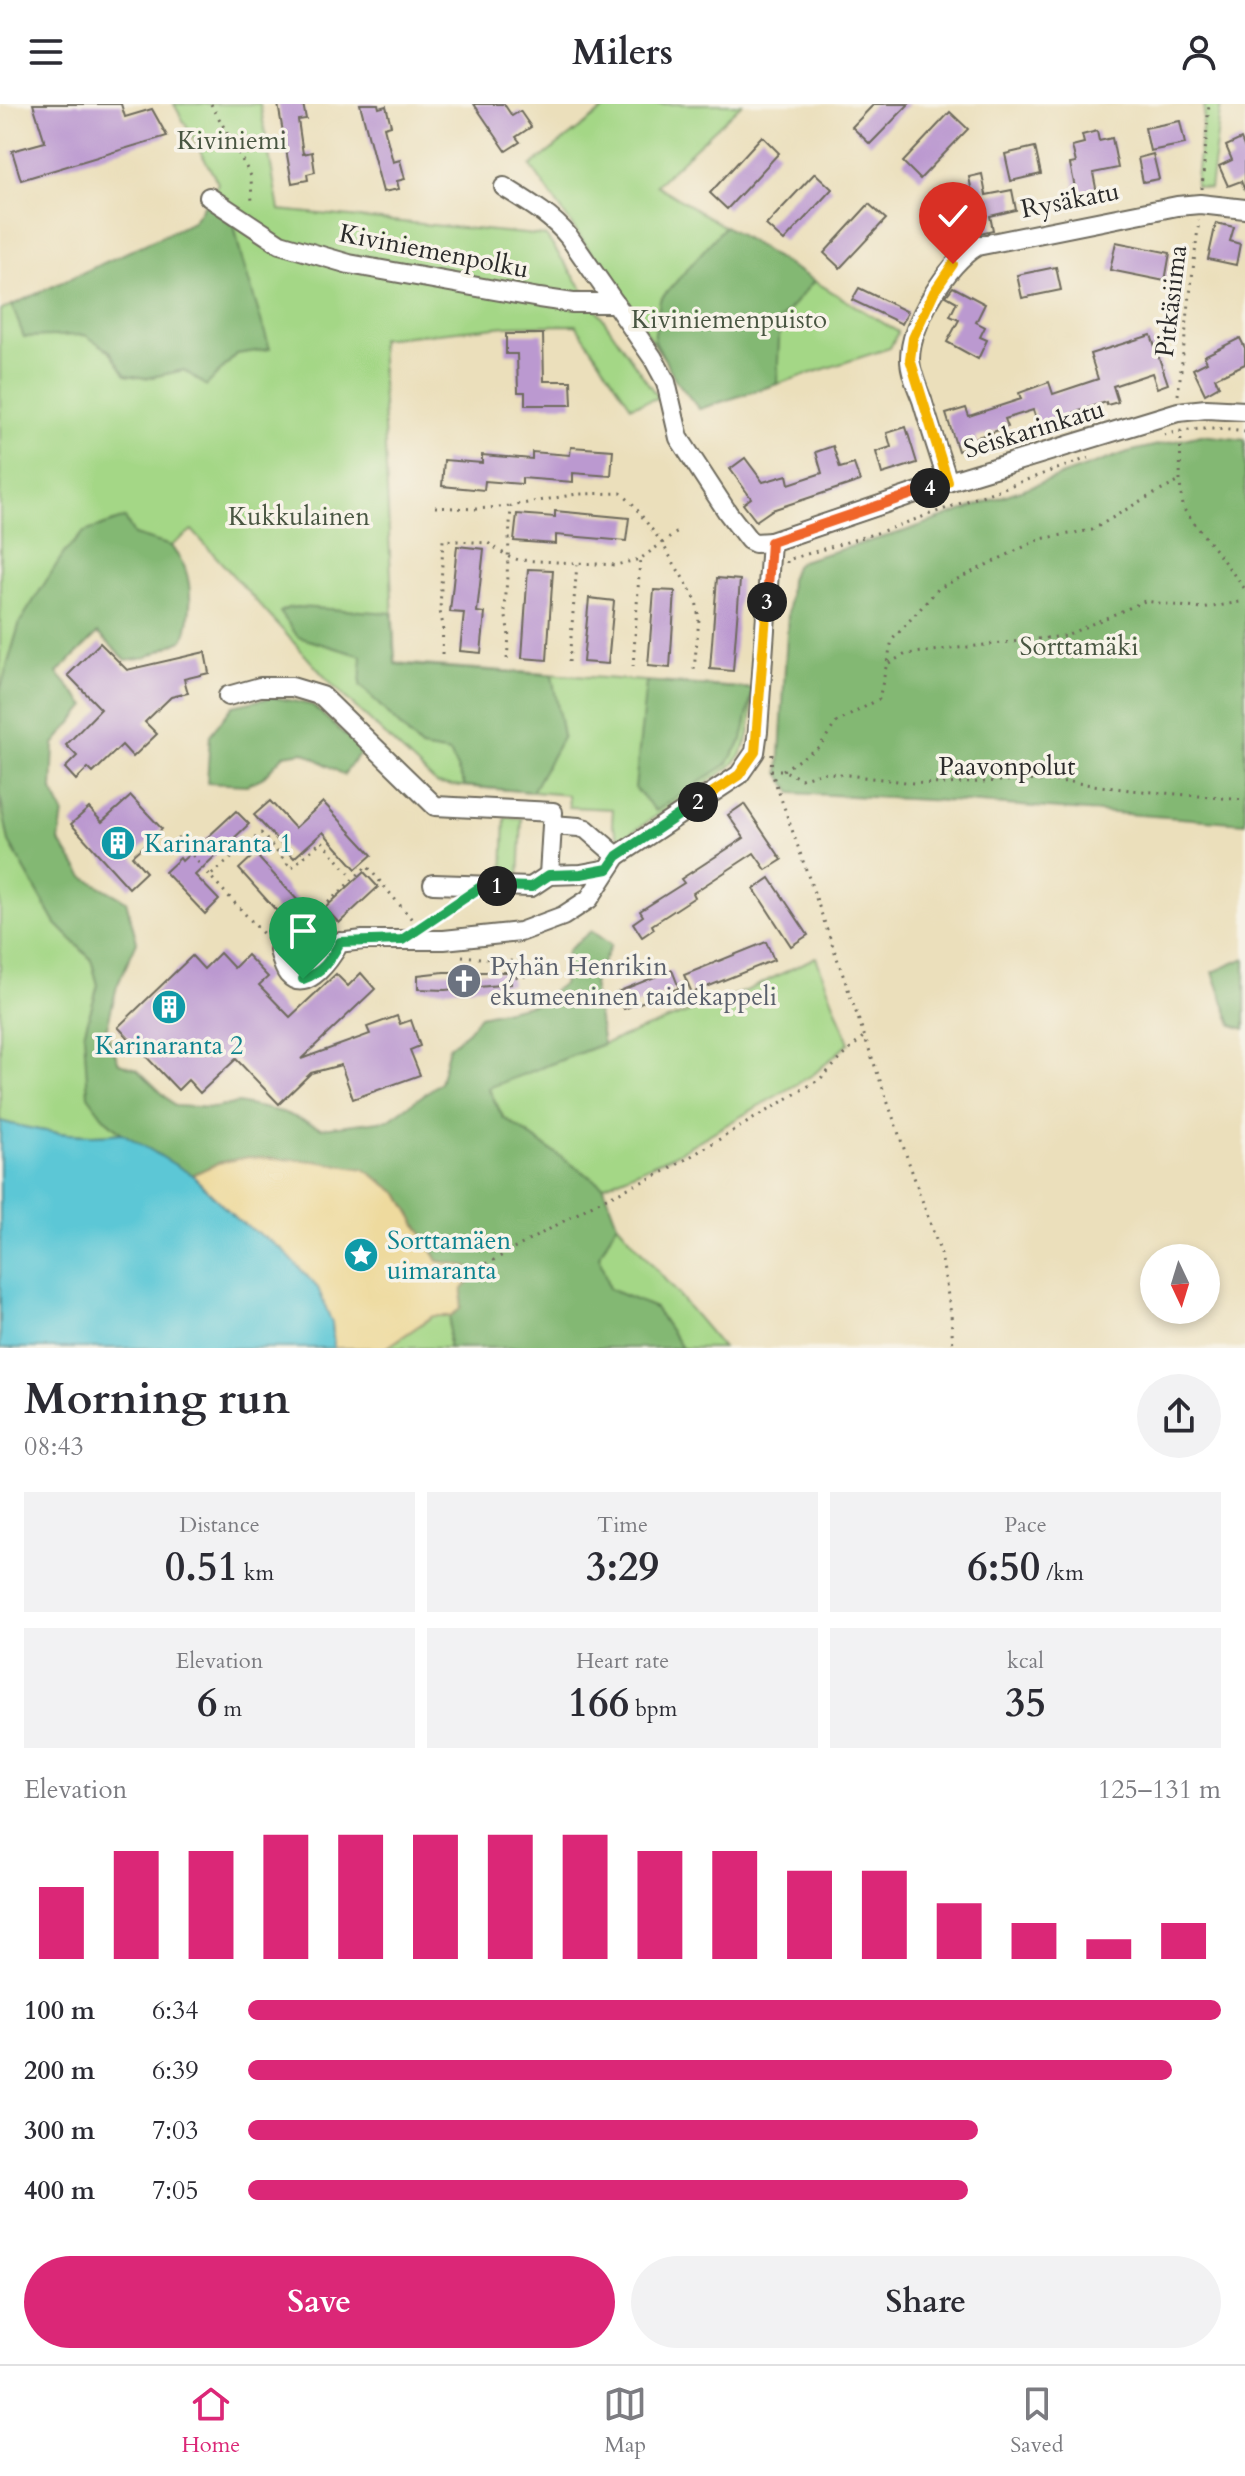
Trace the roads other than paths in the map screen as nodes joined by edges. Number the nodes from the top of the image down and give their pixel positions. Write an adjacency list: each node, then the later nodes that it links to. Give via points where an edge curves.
1 (504, 187): 4 (street, via 558,223)
2 (209, 197): 4 (street, Kiviniemenpolku, via 280,244 349,264 539,298)
3 (1245, 209): 6 (street, Rysäkatu, via 1177,206 966,252 934,292 913,338 910,359)
4 (615, 303): 7 (street, via 666,382 679,438 749,540)
5 (1245, 411): 6 (street, Seiskarinkatu, via 1178,412)
6 (948, 482): 7 (street, Seiskarinkatu)
7 (771, 542): 11 (street, via 755,752 739,775)
8 (228, 696): 9 (street, via 260,687 292,687 322,696 435,806 553,812)
9 (552, 825): 10 (street, via 586,829); 13 (street)
10 (598, 841): 11 (street); 12 (street)
11 (613, 862): 12 (street); 15 (street, via 589,899 576,909 520,932)
12 (585, 873): 13 (street)
13 (549, 875): 14 (street, via 531,887)
14 (433, 884)
15 (340, 942): 15 (street, via 279,950 286,972 303,979 316,974)

